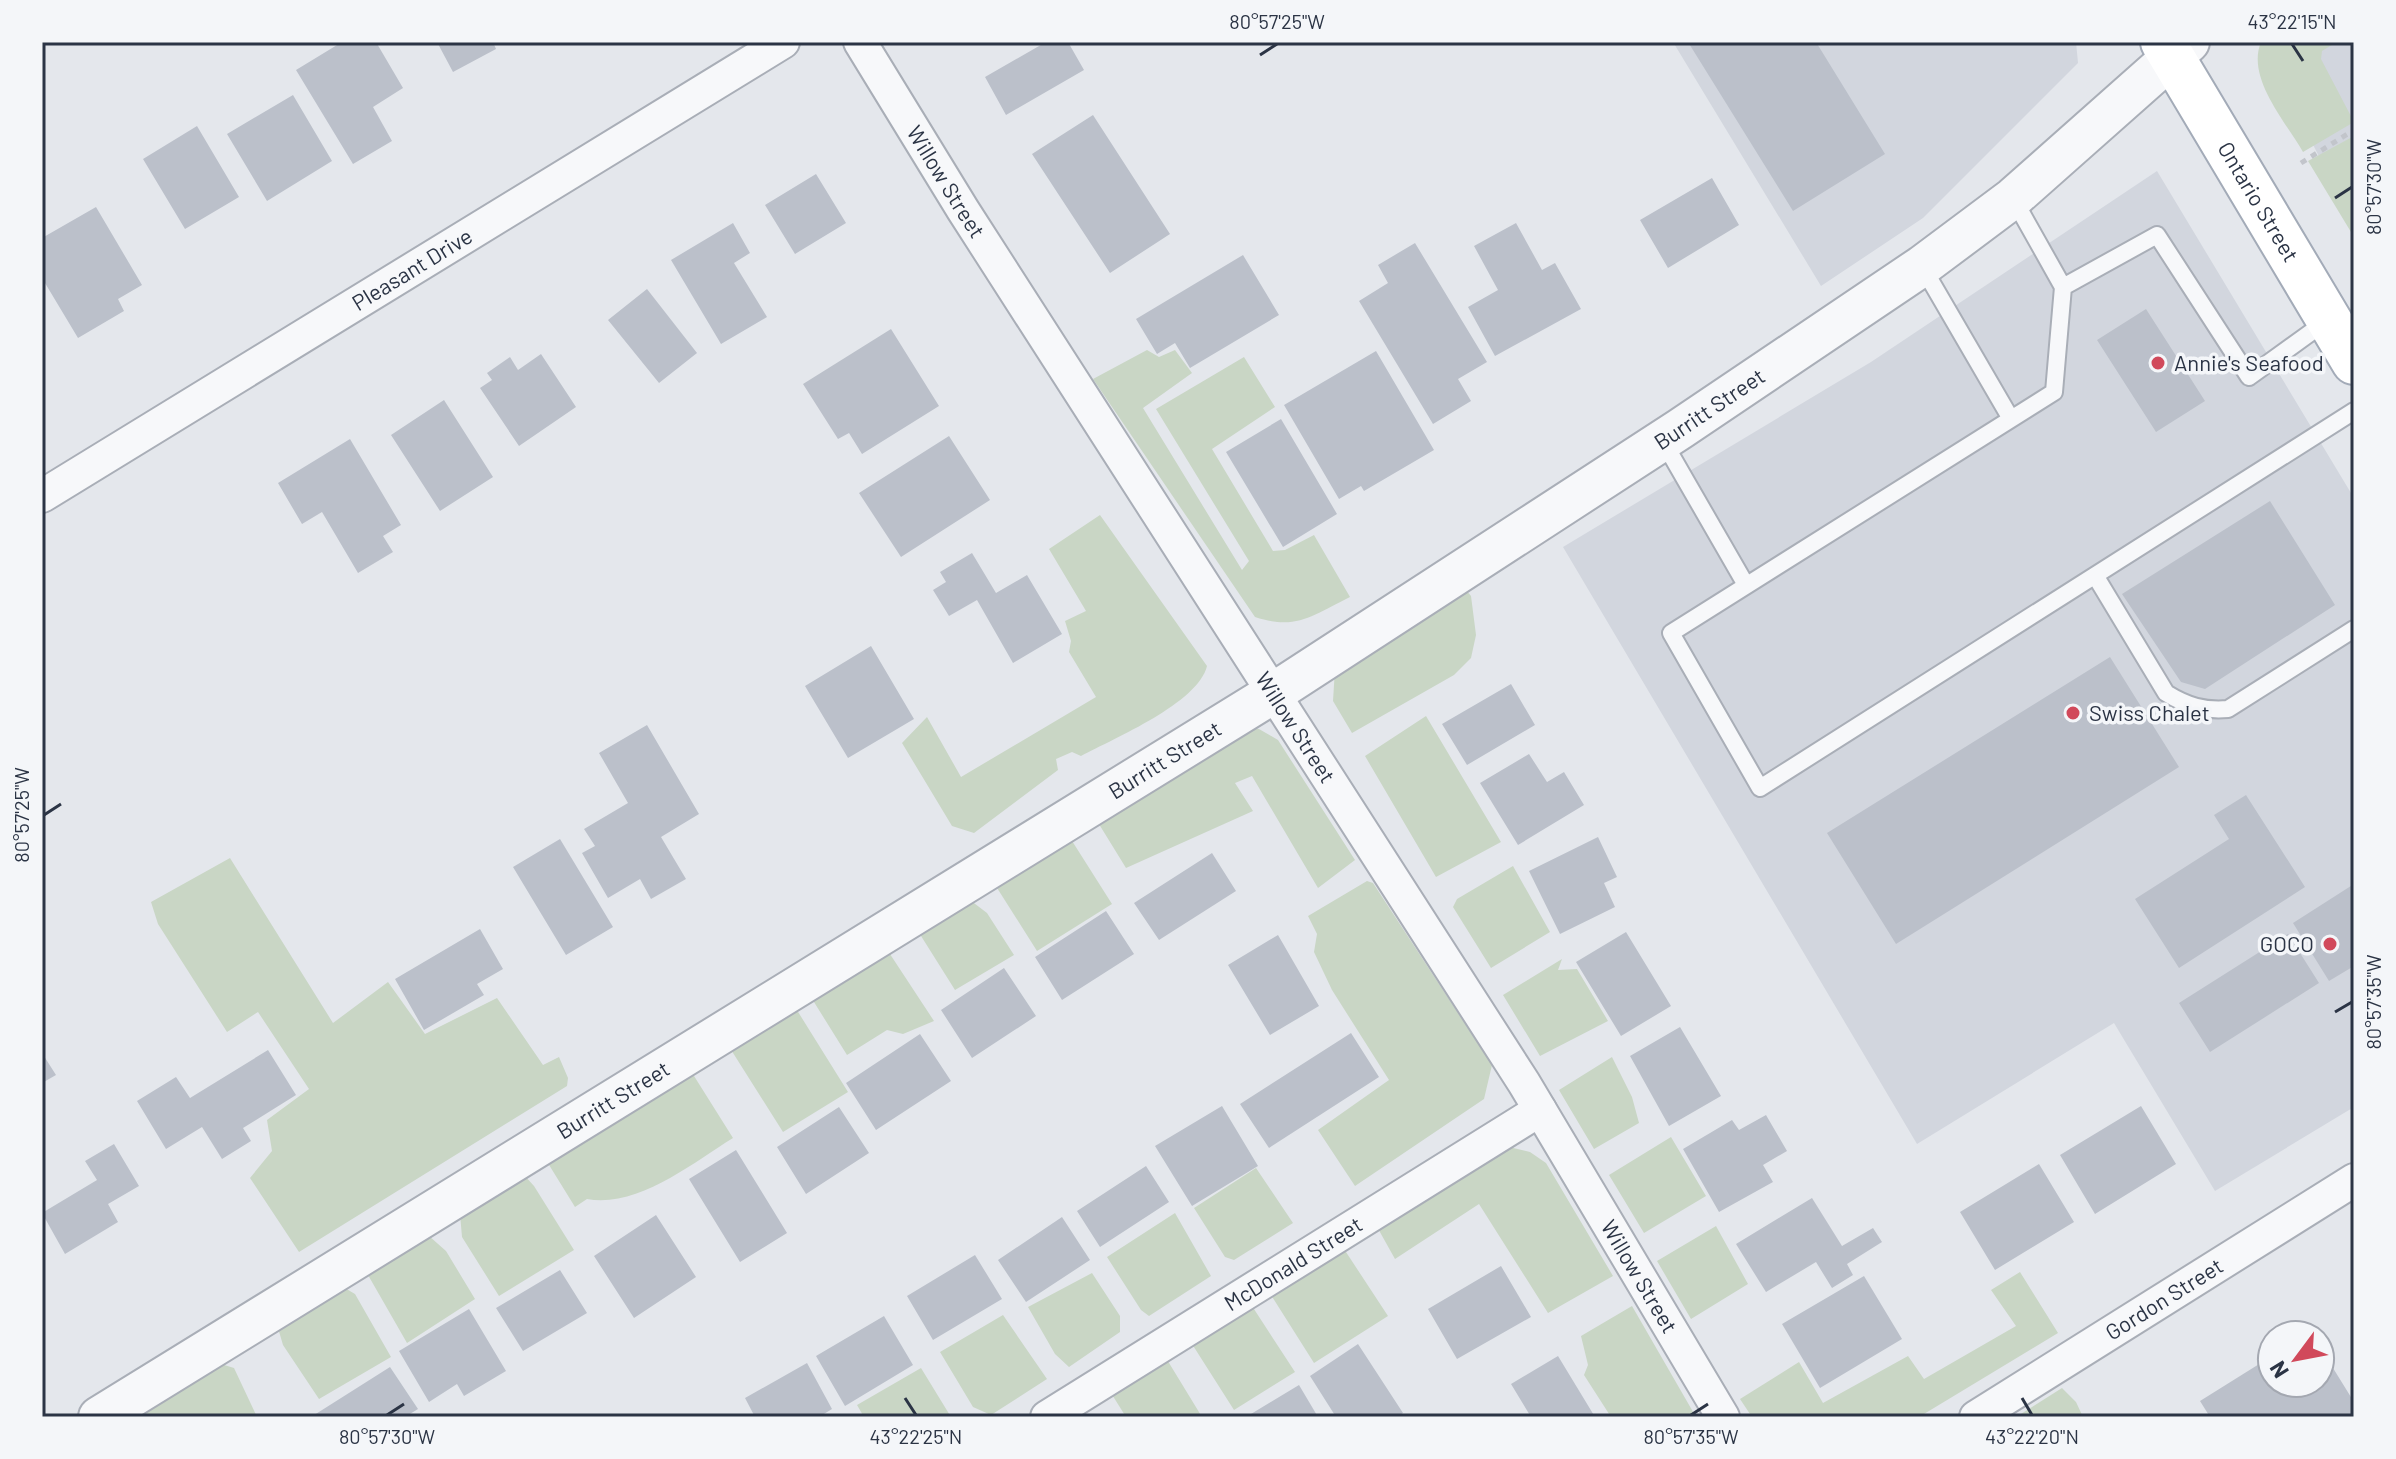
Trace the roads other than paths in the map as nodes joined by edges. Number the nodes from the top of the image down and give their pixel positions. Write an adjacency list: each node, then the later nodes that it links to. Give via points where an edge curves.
1 (783, 42): 12 (street, Pleasant Drive)
2 (860, 42): 16 (street, Willow Street)
3 (2174, 47): 4 (street, Burritt Street); 7 (main road, Ontario Street)
4 (2013, 198): 5 (street, Burritt Street); 6 (lane)
5 (1922, 266): 10 (lane); 11 (street, Burritt Street)
6 (2063, 287): 7 (lane, via 2157,235 2249,377); 10 (lane, via 2054,392)
7 (2329, 319): 8 (main road, Ontario Street)
8 (2354, 362)
9 (2354, 411): 13 (lane)
10 (2011, 419): 14 (lane)
11 (1662, 440): 14 (lane); 16 (street, Burritt Street)
12 (42, 496)
13 (2096, 577): 14 (lane, via 1760,788 1671,633); 15 (lane, via 2166,693 2208,711 2228,709)
14 (1746, 585)
15 (2354, 629)
16 (1275, 692): 17 (street, Willow Street); 19 (street, Burritt Street)
17 (1540, 1110): 20 (street, McDonald Street); 21 (street, Willow Street)
18 (2354, 1180): 22 (street, Gordon Street)
19 (99, 1417)
20 (1047, 1417)
21 (1723, 1417)
22 (1976, 1417)

